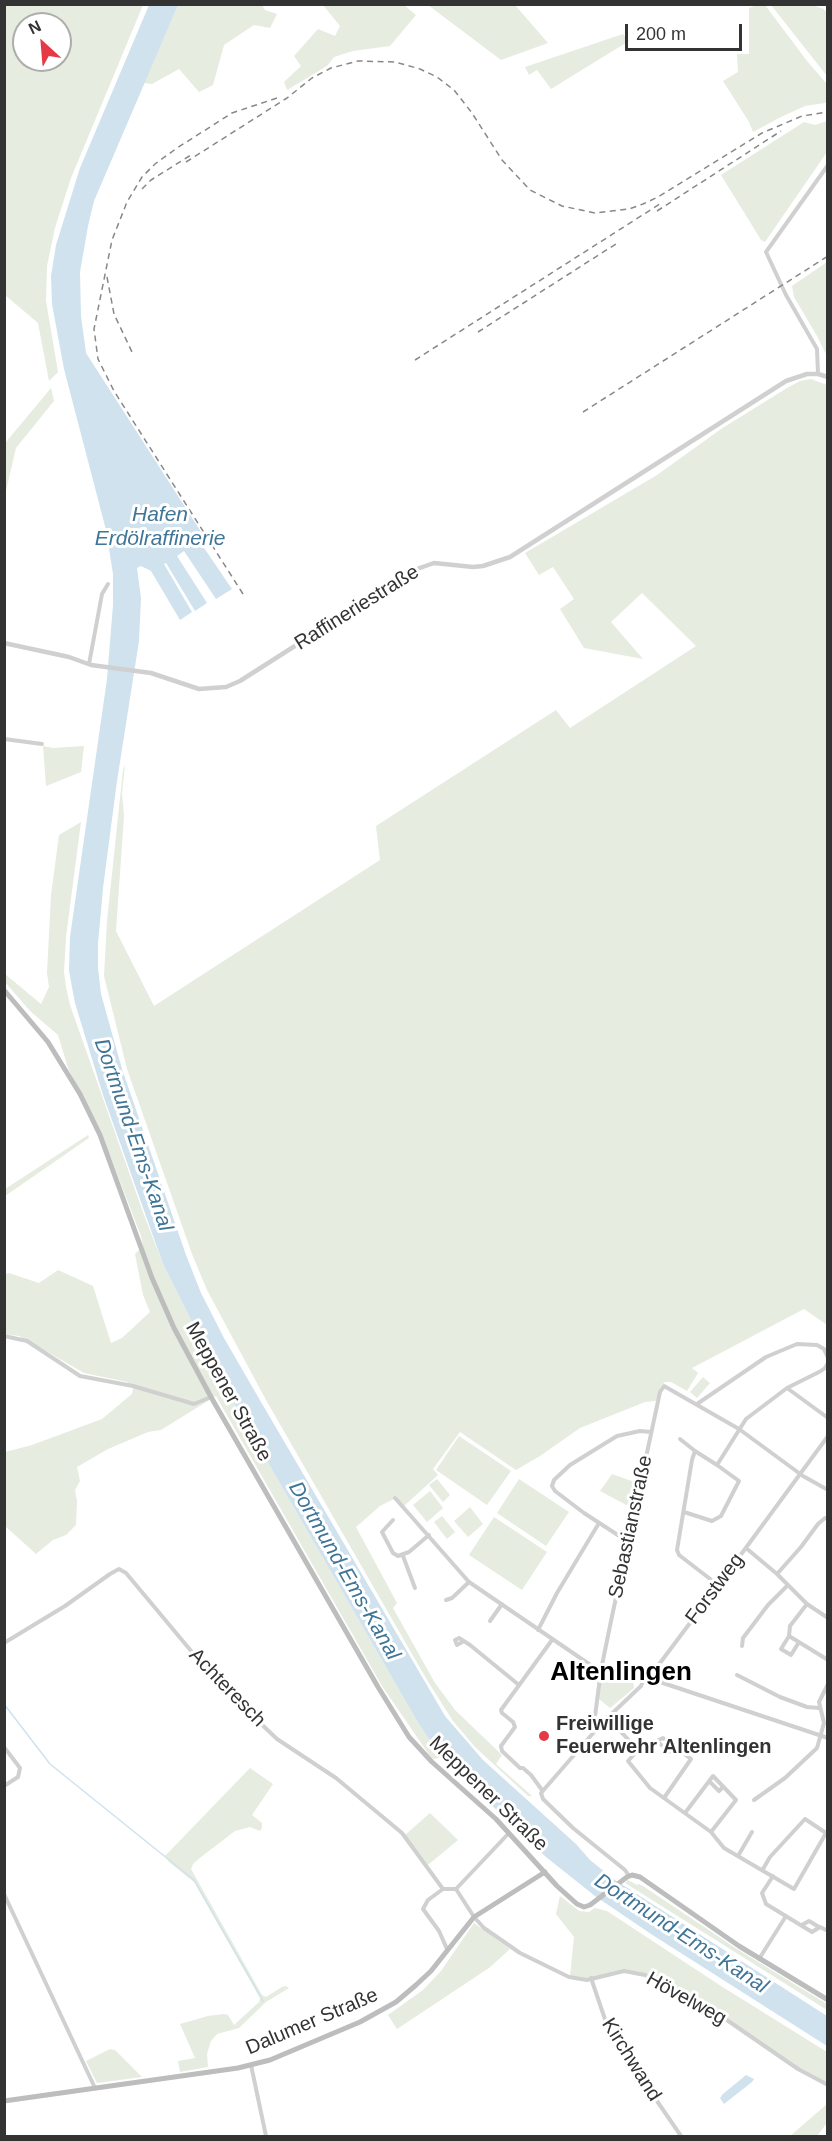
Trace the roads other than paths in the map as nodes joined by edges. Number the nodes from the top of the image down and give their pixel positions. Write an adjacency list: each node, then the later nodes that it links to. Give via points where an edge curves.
1 (828, 165): 2 (street, via 766,252 817,350)
2 (816, 374): 3 (street); 6 (street, Raffineriestraße, via 794,377 778,385 517,554 483,566 434,563 414,570 234,684 199,689 141,672)
3 (828, 378)
4 (108, 584): 6 (street, via 102,594)
5 (5, 644): 6 (street, Raffineriestraße)
6 (89, 664)
7 (4, 739): 8 (street)
8 (42, 744)
9 (4, 990): 14 (main road, Meppener Straße, via 48,1042 80,1094 100,1135 161,1298)
10 (4, 1336): 14 (street, via 27,1341 80,1376 194,1404)
11 (828, 1358): 15 (street, via 817,1345 797,1344 766,1357)
12 (828, 1363): 13 (street, via 821,1371)
13 (787, 1388): 16 (street); 17 (street, via 746,1419)
14 (211, 1397): 71 (main road, Meppener Straße, via 401,1726 432,1762)
15 (697, 1404): 17 (street); 18 (street, Sebastianstraße, via 664,1386)
16 (828, 1418)
17 (739, 1429): 22 (street); 23 (street)
18 (651, 1432): 29 (street, via 617,1436 570,1465 554,1480 555,1491); 31 (street, Sebastianstraße)
19 (828, 1436): 23 (street, Forstweg)
20 (680, 1439): 21 (street)
21 (695, 1451): 22 (street); 26 (street)
22 (717, 1465): 26 (street, via 739,1481 721,1516 712,1521)
23 (800, 1473): 24 (street); 32 (street, Forstweg)
24 (828, 1490)
25 (395, 1498): 30 (street)
26 (684, 1512): 36 (street, via 679,1555)
27 (825, 1518): 34 (street)
28 (393, 1520): 33 (street, via 382,1532 393,1553)
29 (599, 1523): 31 (street); 44 (street)
30 (429, 1535): 33 (street); 35 (street)
31 (627, 1541): 52 (street, Sebastianstraße)
32 (746, 1548): 34 (street); 36 (street, Forstweg)
33 (403, 1556): 38 (street)
34 (777, 1574): 37 (street)
35 (470, 1582): 39 (street); 40 (street)
36 (718, 1585): 53 (street, Forstweg)
37 (788, 1585): 41 (street); 50 (street, via 743,1638)
38 (415, 1587)
39 (446, 1600)
40 (502, 1604): 43 (street); 44 (street)
41 (807, 1604): 42 (street); 45 (street, via 790,1626)
42 (828, 1618)
43 (490, 1621)
44 (538, 1630): 46 (street)
45 (789, 1636): 48 (street); 48 (street, via 781,1649 791,1655)
46 (552, 1640): 52 (street); 56 (street)
47 (464, 1641): 56 (street)
48 (799, 1642): 51 (street)
49 (4, 1643): 77 (street, Achteresch, via 119,1569 217,1682 277,1739 336,1778 402,1833)
50 (742, 1646)
51 (828, 1660)
52 (601, 1669): 53 (street); 59 (street)
53 (648, 1675): 58 (street, Forstweg); 60 (street)
54 (737, 1675): 57 (street, via 780,1697)
55 (828, 1684): 57 (street)
56 (519, 1685): 65 (street, via 501,1710 515,1727 501,1748)
57 (819, 1708): 60 (street, via 824,1723)
58 (608, 1717): 59 (street, Forstweg); 63 (street)
59 (593, 1732): 65 (street, Forstweg)
60 (822, 1736): 61 (street); 67 (street, via 806,1760)
61 (828, 1737)
62 (4, 1747): 64 (street, via 20,1768 18,1777)
63 (638, 1750): 66 (street, via 628,1761 650,1788); 66 (street, via 663,1738 691,1759)
64 (4, 1786)
65 (542, 1790): 76 (street, via 543,1798 625,1870)
66 (664, 1798): 68 (street)
67 (754, 1800)
68 (685, 1813): 69 (street); 69 (street, via 713,1776 736,1800)
69 (711, 1832): 72 (street, via 724,1848)
70 (752, 1832): 72 (street)
71 (510, 1833): 74 (main road, Meppener Straße); 78 (street)
72 (738, 1856): 73 (street)
73 (763, 1869): 75 (street); 75 (street, via 805,1819 826,1833 794,1889)
74 (545, 1872): 76 (main road, Meppener Straße, via 584,1907); 81 (main road, Dalumer Straße)
75 (773, 1876): 80 (street, via 763,1897 766,1904)
76 (626, 1877): 86 (main road, via 640,1877)
77 (443, 1889): 78 (street); 85 (street, via 423,1909)
78 (456, 1889): 81 (street, Hövelweg)
79 (4, 1894): 91 (street)
80 (786, 1916): 82 (street); 86 (street)
81 (474, 1917): 85 (main road, Dalumer Straße); 87 (street, Hövelweg, via 492,1934 536,1962 569,1977)
82 (801, 1925): 83 (street, via 809,1921); 83 (street, via 812,1932)
83 (820, 1927): 84 (street)
84 (828, 1931)
85 (447, 1949): 89 (main road, Dalumer Straße, via 416,1985 377,2014)
86 (759, 1959): 88 (main road)
87 (591, 1978): 90 (street, Hövelweg, via 624,1971 645,1975 722,2016); 94 (street, Kirchwand, via 609,2031)
88 (828, 2000)
89 (251, 2065): 91 (main road, Dalumer Straße); 93 (street)
90 (828, 2085)
91 (95, 2089): 92 (main road, Dalumer Straße)
92 (4, 2101)
93 (266, 2136)
94 (681, 2136)

